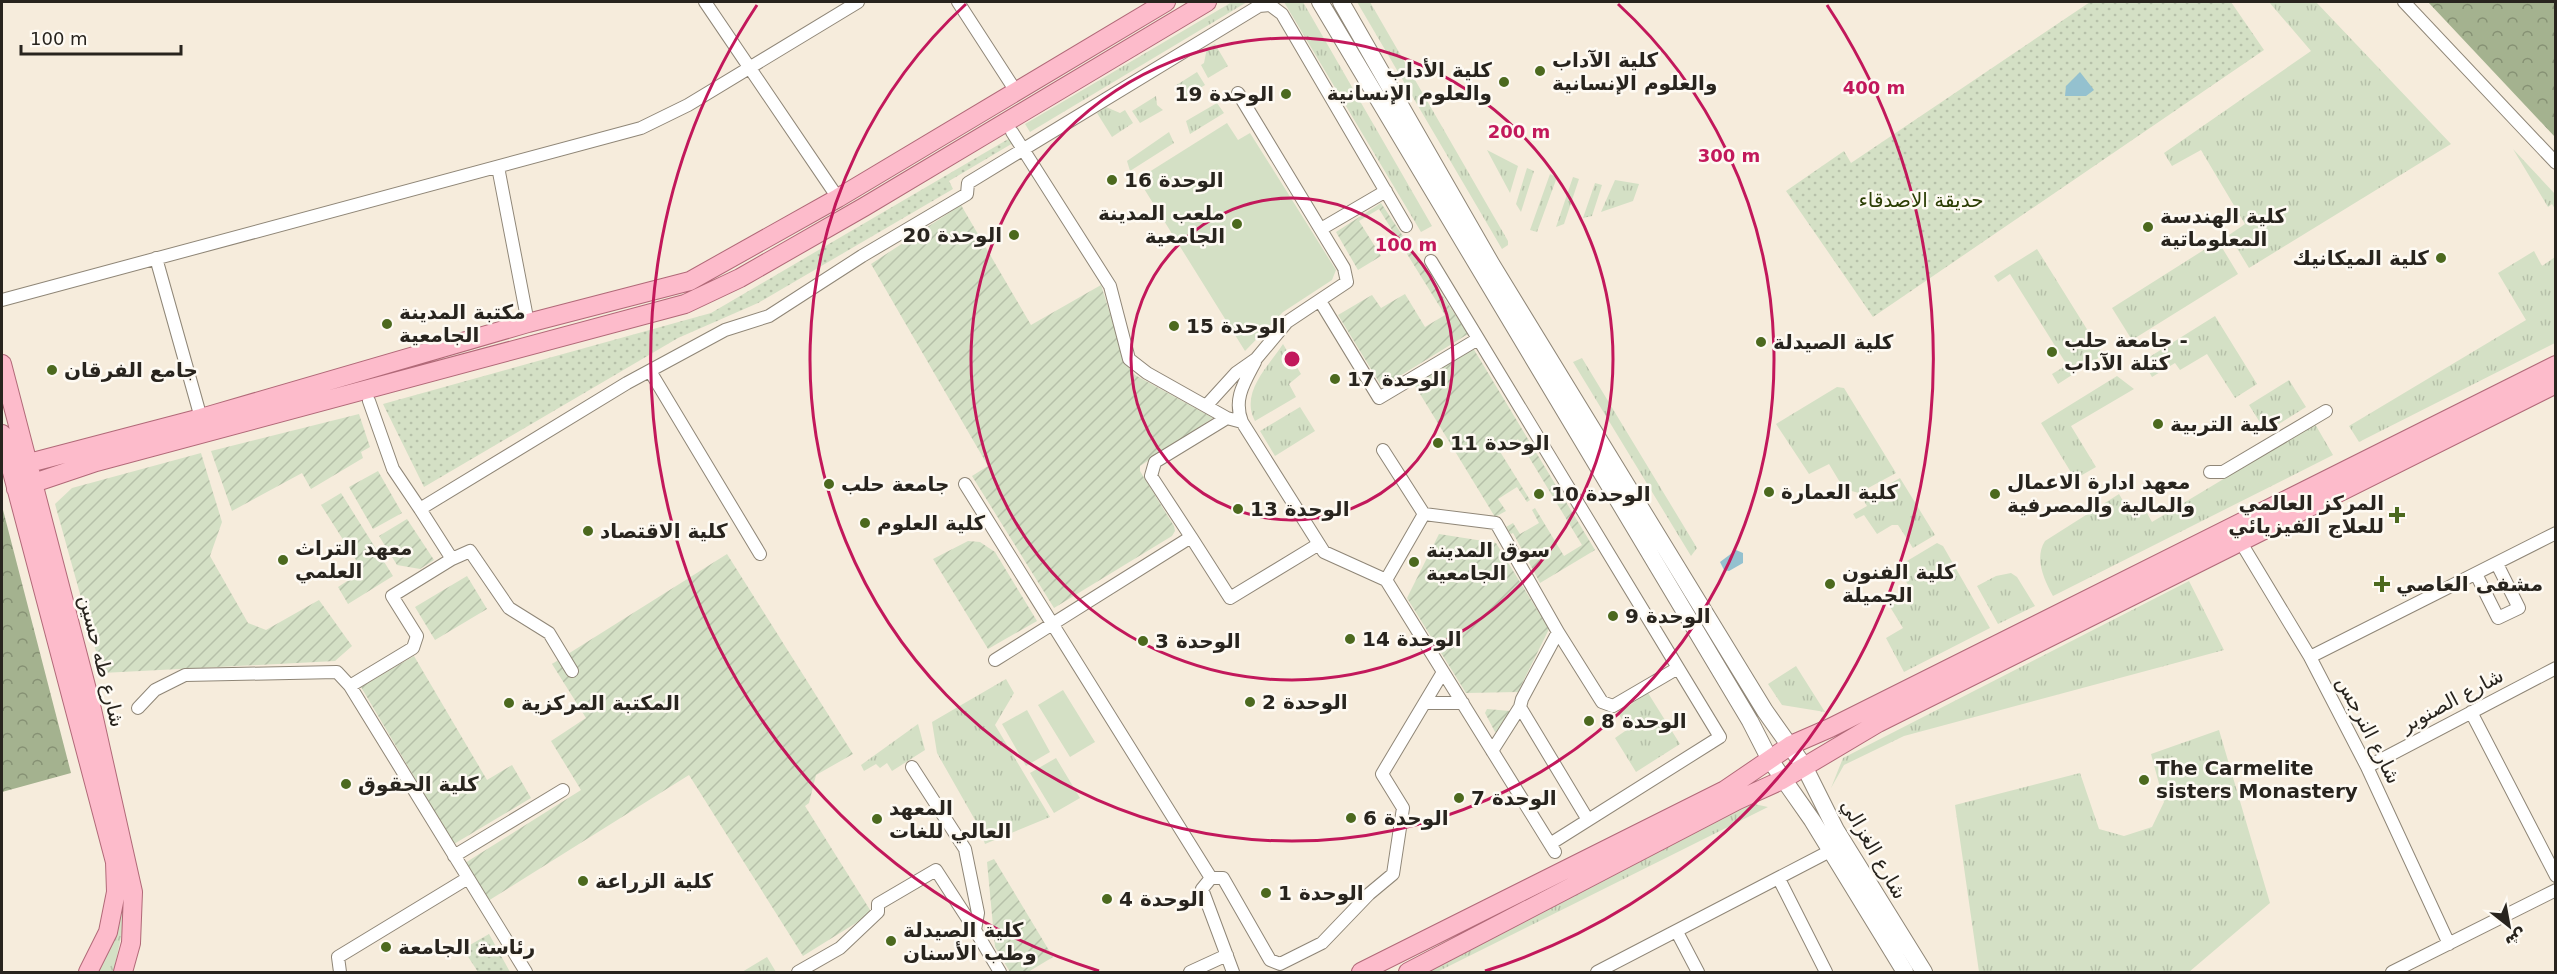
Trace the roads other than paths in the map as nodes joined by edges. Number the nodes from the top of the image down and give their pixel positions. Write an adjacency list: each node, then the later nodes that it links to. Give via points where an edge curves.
1 (705, 2): 9 (street)
2 (858, 2): 9 (street)
3 (958, 2): 10 (street)
4 (1166, 2): 10 (main road)
5 (1207, 2): 15 (main road)
6 (1320, 2): 72 (main road, شارع الغزالي)
7 (1341, 2): 70 (main road, شارع الغزالي, via 1492,265 1765,711)
8 (2404, 2): 16 (street)
9 (750, 66): 17 (street, via 688,105 641,128); 19 (street)
10 (1017, 93): 13 (main road)
11 (1238, 93): 21 (street)
12 (1012, 132): 14 (street)
13 (935, 138): 15 (main road); 19 (main road)
14 (1024, 149): 18 (street, via 1259,6 1270,5 1282,14); 31 (street, via 968,183 967,194 770,316 725,330); 34 (street, via 1110,286 1129,359)
15 (946, 156): 44 (main road, via 740,278 685,304 96,462)
16 (2556, 163)
17 (498, 167): 22 (street); 26 (street)
18 (1386, 191): 20 (street); 21 (street)
19 (838, 198): 26 (main road, via 690,281)
20 (1406, 226)
21 (1321, 229): 25 (street, via 1344,268 1347,282)
22 (156, 258): 24 (street); 36 (street)
23 (1431, 261): 27 (street)
24 (2, 300)
25 (1320, 301): 27 (street, via 1379,398); 28 (street, via 1287,322)
26 (528, 323): 36 (main road)
27 (1478, 339): 60 (street)
28 (1256, 359): 34 (street, via 1236,373); 38 (street, via 1238,396)
29 (2, 364): 41 (main road)
30 (2556, 365): 70 (main road)
31 (650, 371): 45 (street); 51 (street)
32 (2556, 384): 49 (main road)
33 (369, 401): 45 (street, via 393,469)
34 (1206, 406): 37 (street)
35 (2326, 411): 42 (street, via 2223,472)
36 (201, 418): 41 (main road)
37 (1227, 418): 38 (street); 48 (street, via 1155,462 1151,476)
38 (1242, 422): 50 (street)
39 (2, 434): 41 (main road)
40 (1383, 450): 46 (street)
41 (18, 466): 44 (main road)
42 (2210, 472)
43 (965, 484): 56 (street)
44 (24, 487): 90 (main road, via 115,862 116,892 108,932); 92 (main road, شارع طه حسين, via 91,705 133,892 131,943)
45 (420, 509): 52 (street)
46 (1424, 514): 55 (street); 57 (street, via 1496,523)
47 (2556, 533): 53 (street)
48 (1191, 537): 50 (street, via 1230,598); 56 (street)
49 (2240, 541): 58 (street, شارع النرجس); 73 (main road, via 1878,723)
50 (1319, 544): 55 (street, via 1324,552)
51 (760, 554)
52 (452, 559): 62 (street, via 470,551 509,608 549,633); 64 (street, via 392,596 417,636 413,648)
53 (2497, 564): 54 (street); 54 (street, via 2518,608 2498,618)
54 (2476, 574): 58 (street)
55 (1386, 580): 63 (street)
56 (1052, 624): 59 (street); 83 (street)
57 (1558, 632): 60 (street, via 1602,702 1613,706); 67 (street)
58 (2310, 657): 75 (street, شارع النرجس)
59 (995, 660)
60 (1678, 668): 78 (street, via 1720,738)
61 (2556, 668): 69 (street, شارع الصنوبر)
62 (572, 671)
63 (1443, 672): 65 (street); 66 (street)
64 (350, 686): 68 (street, via 337,672 185,675 154,690); 80 (street)
65 (1425, 703): 66 (street); 83 (street, via 1382,774 1403,808 1393,874 1322,943 1280,964 1270,960 1223,878)
66 (1463, 703): 71 (street)
67 (1520, 707): 71 (street); 78 (street)
68 (138, 708)
69 (2471, 712): 75 (street, شارع الصنوبر); 81 (street)
70 (1791, 745): 72 (main road); 73 (main road, شارع الغزالي)
71 (1492, 751): 78 (street, via 1552,848)
72 (1770, 760): 76 (main road, شارع الغزالي); 99 (main road, via 1725,790)
73 (1804, 766): 76 (main road); 105 (main road, شارع الغزالي, via 1836,830)
74 (912, 767): 86 (street, via 965,849 978,913)
75 (2367, 767): 88 (street, شارع النرجس)
76 (1782, 780): 79 (main road, شارع الغزالي); 100 (main road)
77 (563, 790): 80 (street)
78 (1588, 820)
79 (1832, 850): 84 (street); 104 (main road, شارع الغزالي)
80 (454, 856): 82 (street)
81 (2556, 876)
82 (468, 878): 91 (street, via 338,957); 94 (street)
83 (1211, 878): 89 (street, via 1202,888)
84 (1779, 879): 87 (street); 103 (street)
85 (2556, 890): 88 (street)
86 (975, 930): 95 (street, via 936,870 878,904 878,912 840,948); 96 (street)
87 (1677, 932): 101 (street); 102 (street)
88 (2449, 944): 106 (street)
89 (1227, 955): 97 (street); 98 (street)
90 (87, 969)
91 (340, 969): 93 (street)
92 (123, 972)
93 (328, 972)
94 (526, 972)
95 (798, 972)
96 (1000, 972)
97 (1191, 972)
98 (1233, 972)
99 (1361, 972)
100 (1408, 972)
101 (1598, 972)
102 (1698, 972)
103 (1826, 972)
104 (1905, 972)
105 (1924, 972)
106 (2392, 972)

